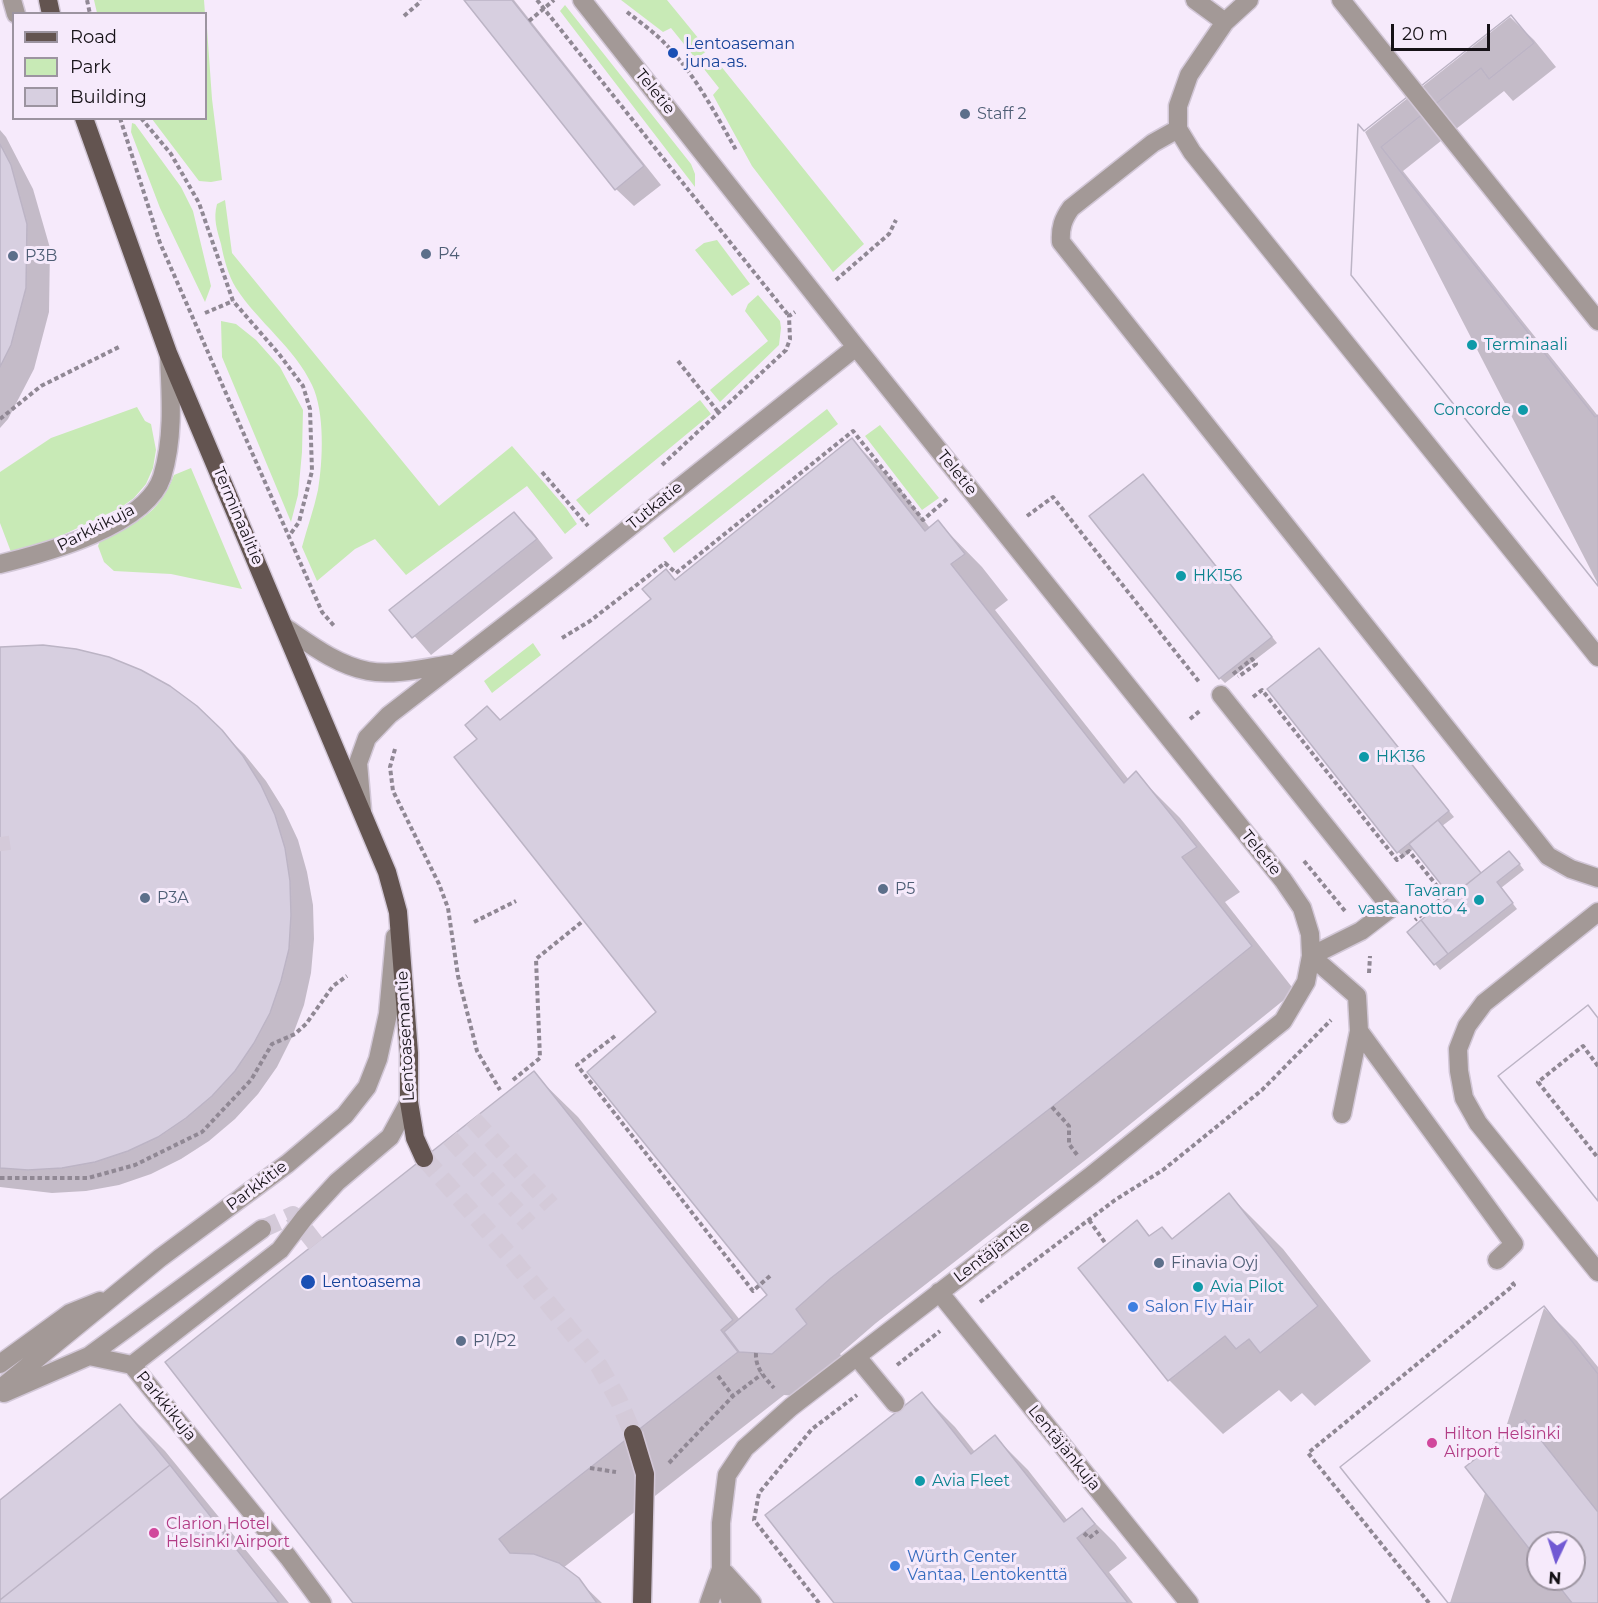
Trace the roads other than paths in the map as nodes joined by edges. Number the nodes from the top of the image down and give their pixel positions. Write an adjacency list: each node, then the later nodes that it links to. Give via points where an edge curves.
1 (582, 0): 9 (street, Teletie)
2 (1195, 0): 5 (street)
3 (1249, 0): 5 (street)
4 (1341, 0): 8 (street)
5 (1225, 22): 7 (street, via 1189,75 1178,106)
6 (85, 120): 10 (main road, Terminaalitie)
7 (1178, 129): 13 (street, via 1199,162); 17 (street, via 1153,143 1071,208 1063,219 1061,242 1548,856)
8 (1598, 321)
9 (856, 347): 14 (street, Tutkatie); 20 (street, Teletie, via 1283,880 1302,908 1310,934)
10 (168, 353): 11 (street, Parkkikuja, via 172,422 162,477 155,491 131,514 96,531 52,551); 12 (main road, Terminaalitie)
11 (0, 564)
12 (285, 628): 14 (street, Tutkatie, via 344,664 369,672); 16 (main road, Terminaalitie)
13 (1598, 657)
14 (453, 664): 16 (street, Tutkatie, via 389,715 367,738 358,763)
15 (1217, 689): 20 (street, via 1391,908 1361,931)
16 (363, 816): 18 (main road, Terminaalitie, via 387,872)
17 (1598, 878)
18 (398, 912): 22 (main road, Lentoasemantie); 29 (street, Parkkitie, via 388,1014 367,1087 345,1115 287,1164)
19 (1598, 912): 27 (street, via 1484,1003 1467,1026 1458,1049 1464,1098 1478,1124)
20 (1311, 956): 21 (street, via 1357,996); 28 (street, Lentäjäntie, via 1306,982 1283,1020 1092,1175)
21 (1359, 1031): 23 (street); 26 (street, via 1514,1244)
22 (409, 1102): 24 (main road, Lentoasemantie, via 415,1138); 33 (street, via 390,1137 336,1182 280,1250)
23 (1342, 1114)
24 (424, 1158)
25 (262, 1229): 30 (street)
26 (1497, 1260)
27 (1598, 1272)
28 (939, 1292): 31 (street, Lentäjäntie); 44 (street, Lentäjänkuja)
29 (114, 1296): 32 (street, via 70,1313); 34 (street, Parkkitie)
30 (89, 1356): 33 (street, Parkkikuja); 35 (street)
31 (856, 1357): 36 (street); 38 (street, Lentäjäntie, via 745,1448 728,1475 721,1523)
32 (0, 1364)
33 (132, 1365): 39 (street, Parkkikuja)
34 (0, 1389)
35 (0, 1395)
36 (895, 1403)
37 (633, 1434): 40 (main road, bridge, via 645,1474)
38 (721, 1569): 41 (street, Lentäjäntie); 42 (street, Lentäjäntie); 43 (street)
39 (322, 1603)
40 (642, 1603)
41 (709, 1603)
42 (730, 1603)
43 (752, 1603)
44 (1189, 1603)

